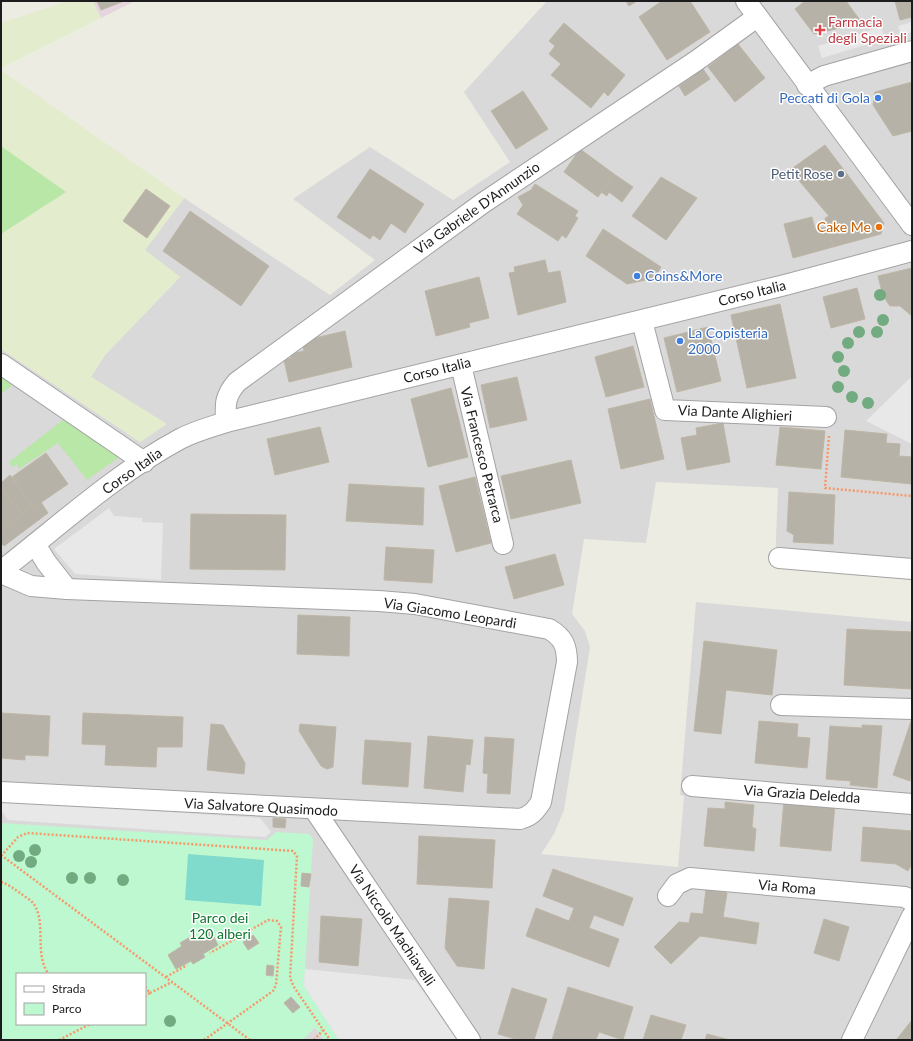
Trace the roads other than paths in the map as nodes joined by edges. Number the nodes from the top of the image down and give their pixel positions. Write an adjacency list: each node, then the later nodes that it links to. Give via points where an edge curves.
1 (755, 7): 3 (street); 10 (street, Via Gabriele D'Annunzio, via 696,61 483,202 237,382 228,392 225,403)
2 (912, 51): 3 (street, via 824,76)
3 (807, 85): 4 (street)
4 (912, 225)
5 (912, 251): 6 (street, Corso Italia, via 784,286)
6 (642, 320): 8 (street, Corso Italia); 9 (street, Via Dante Alighieri, via 666,410)
7 (1, 364): 11 (street)
8 (460, 365): 10 (street, Corso Italia); 13 (street, Via Francesco Petrarca)
9 (826, 417)
10 (226, 422): 11 (street, Corso Italia, via 181,438)
11 (144, 462): 12 (street, Corso Italia)
12 (36, 544): 16 (street, Corso Italia); 17 (street)
13 (503, 544)
14 (779, 558): 15 (street)
15 (912, 569)
16 (1, 572): 17 (street, Via Giacomo Leopardi, via 31,586)
17 (67, 589): 24 (street, Via Giacomo Leopardi, via 379,601 429,607 549,629 563,640 567,662 542,802 536,811)
18 (781, 705): 19 (street)
19 (912, 709)
20 (692, 786): 22 (street, Via Grazia Deledda)
21 (1, 792): 23 (street, Via Salvatore Quasimodo)
22 (912, 804)
23 (314, 809): 24 (street, Via Salvatore Quasimodo); 30 (street, Via Niccolò Machiavelli)
24 (520, 819)
25 (668, 896): 26 (street, Via Roma, via 677,884 690,878 905,897)
26 (912, 901)
27 (912, 916): 28 (street)
28 (905, 945): 29 (street)
29 (860, 1037)
30 (470, 1040)

